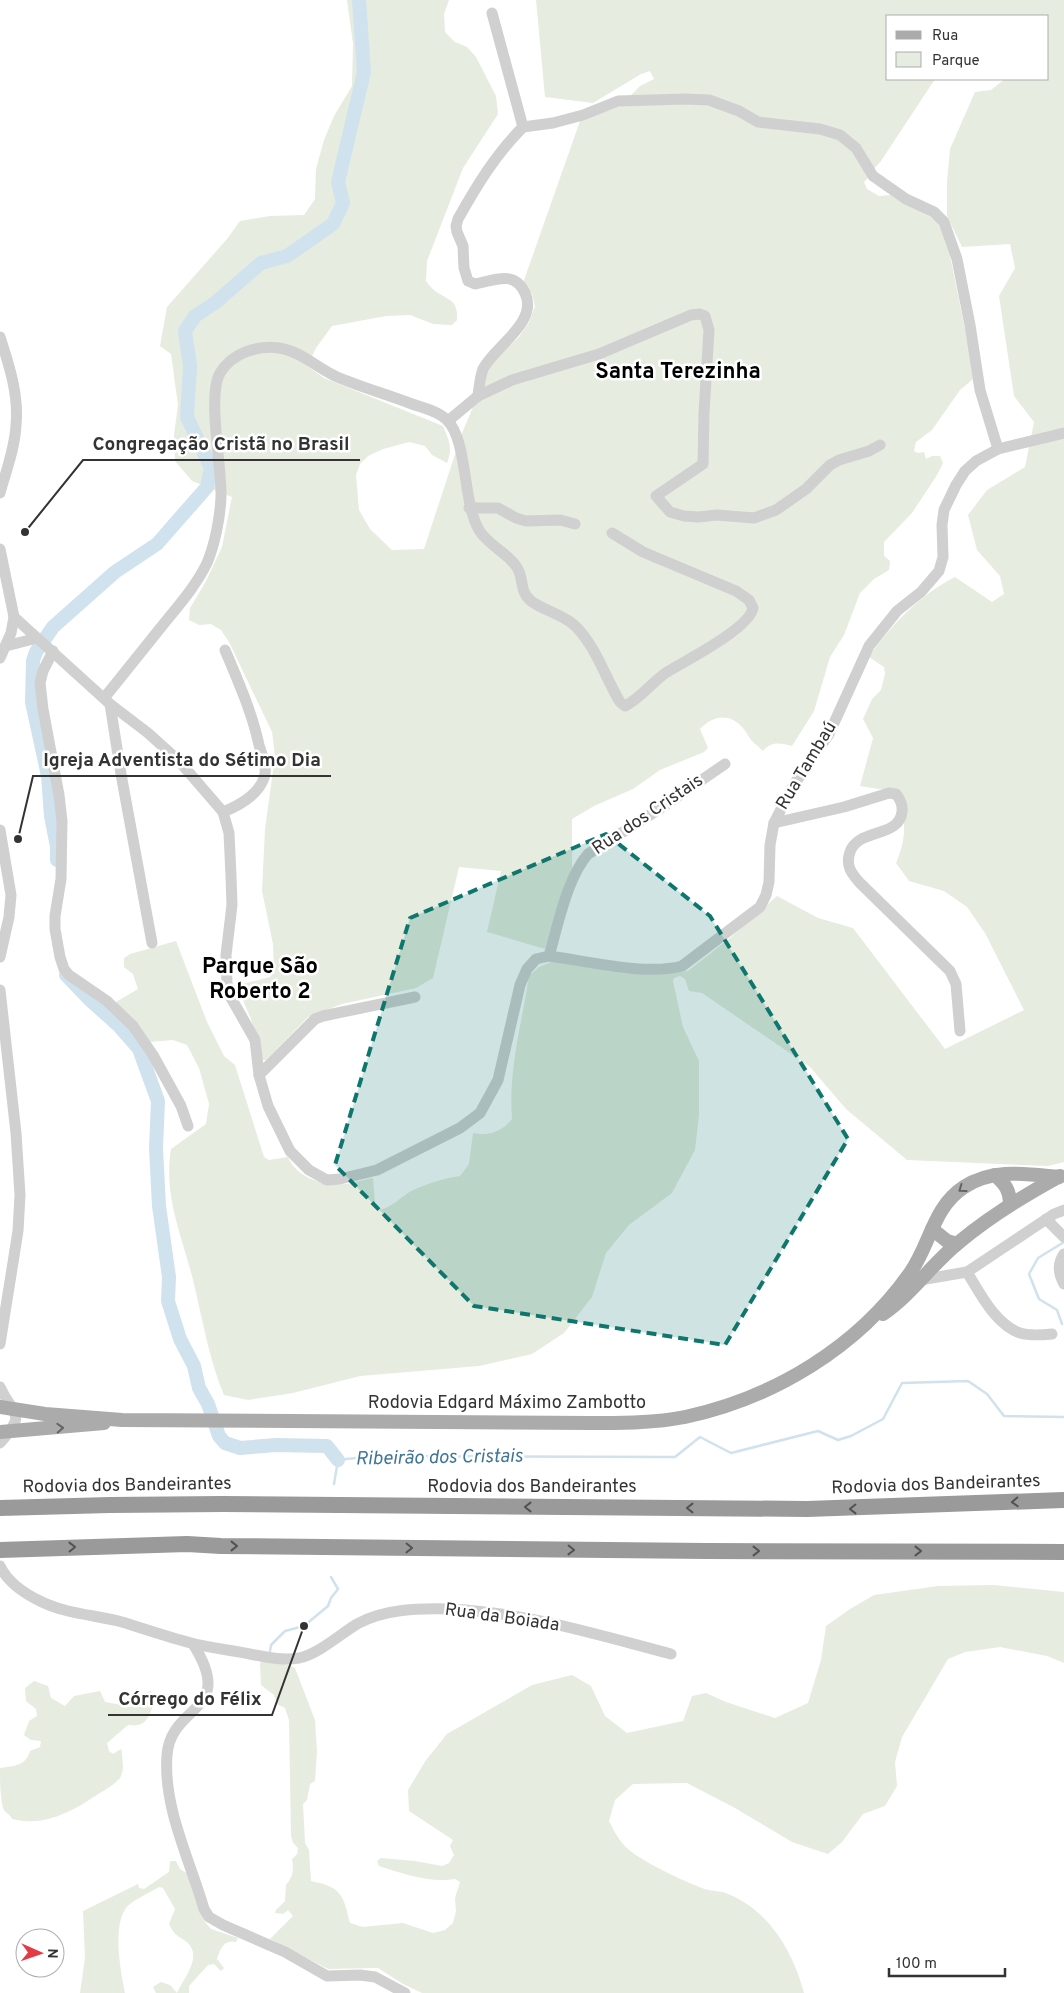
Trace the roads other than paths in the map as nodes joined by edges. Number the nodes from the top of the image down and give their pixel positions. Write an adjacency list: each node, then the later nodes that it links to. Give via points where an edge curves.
1 (492, 13): 2 (street)
2 (524, 127): 4 (street, via 504,146 484,174 456,226 463,246 468,281 475,284 502,277 512,279 528,298 528,308 520,325 483,370); 8 (street, via 583,115 618,101 684,99 709,100 758,122 820,129 840,135 856,148 873,176 906,199 934,212 944,222 957,259 980,390)
3 (0, 337): 9 (street, via 10,368 17,416)
4 (478, 396): 5 (street); 7 (street, via 531,374 599,354 678,320 700,314 705,316 709,330 704,464 656,496 670,512 684,516 754,518 776,510 830,464)
5 (448, 421): 10 (street, via 461,455); 20 (street, via 432,411 339,378 294,351 263,348 240,354 229,362 220,374 216,388 221,497 207,563)
6 (1064, 433): 8 (street, Rua Tambaú)
7 (880, 445)
8 (998, 449): 23 (street, Rua Tambaú, via 976,461 956,485 944,510 940,571 897,611 869,646 829,734 793,786)
9 (0, 493)
10 (470, 508): 11 (street, via 498,508 526,521 560,520); 12 (street, via 484,537 508,556 518,569 523,593 573,624 625,706 666,673 723,638 751,616 753,608 749,600 736,592 643,552)
11 (575, 524)
12 (612, 534)
13 (0, 552): 14 (street)
14 (14, 617): 15 (street); 16 (street)
15 (38, 639): 16 (street); 17 (street)
16 (6, 646): 19 (street)
17 (50, 649): 20 (street); 32 (street, via 40,683 62,821 61,879 55,923 60,957 69,975 107,1002 133,1026 154,1055)
18 (225, 650): 22 (street, via 254,721 265,771 253,794)
19 (0, 658)
20 (107, 700): 22 (street, via 179,761); 25 (street)
21 (725, 764): 26 (street, Rua dos Cristais, via 581,862 573,877)
22 (223, 812): 31 (street, via 228,833 232,895 226,955 227,983 230,996 255,1040)
23 (774, 823): 26 (street, Rua Tambaú, via 769,882 760,907 682,966 651,970); 30 (street, via 844,808 889,793 896,794 902,809 898,823 857,842 851,849 848,865 860,883 950,971 956,984)
24 (0, 830): 27 (street, via 11,895)
25 (152, 943)
26 (549, 956): 31 (street, via 536,958 526,969 498,1080 480,1113 460,1128 377,1170 327,1180 299,1162 286,1144 268,1106)
27 (0, 957)
28 (0, 990): 47 (street, via 20,1195 18,1231)
29 (415, 997): 31 (street, via 315,1019)
30 (960, 1031)
31 (260, 1075)
32 (188, 1126)
33 (995, 1175): 34 (main road, Rodovia Edgard Máximo Zambotto); 35 (main road, via 1007,1187); 38 (main road, Rodovia Edgard Máximo Zambotto, one-way to 38, via 980,1178 962,1188 944,1205)
34 (1062, 1176): 35 (main road, Rodovia Edgard Máximo Zambotto)
35 (1010, 1205): 40 (main road, Rodovia Edgard Máximo Zambotto, via 984,1221)
36 (1064, 1210): 37 (street)
37 (1046, 1219): 39 (street); 42 (street)
38 (932, 1229): 40 (main road); 45 (main road, Rodovia Edgard Máximo Zambotto, via 910,1274)
39 (1064, 1237)
40 (952, 1248): 42 (street, via 952,1266); 43 (main road, Rodovia Edgard Máximo Zambotto)
41 (1064, 1254): 44 (street, via 1059,1270)
42 (964, 1272): 43 (street); 46 (street, via 996,1315 1009,1326 1021,1333)
43 (920, 1280): 45 (main road, Rodovia Edgard Máximo Zambotto, via 892,1308)
44 (1064, 1284)
45 (867, 1324): 50 (main road, Rodovia Edgard Máximo Zambotto, via 840,1346 782,1383 737,1402 685,1417 606,1423)
46 (1052, 1334)
47 (0, 1344)
48 (0, 1387): 49 (street)
49 (7, 1408): 50 (main road, Rodovia Edgard Máximo Zambotto); 51 (street, via 16,1420)
50 (122, 1420): 51 (main road, Rodovia Edgard Máximo Zambotto, one-way to 50)
51 (6, 1432): 52 (street)
52 (0, 1443)
53 (1064, 1500): 54 (highway, Rodovia dos Bandeirantes, one-way to 54, via 807,1509 223,1504)
54 (8, 1508)
55 (0, 1550): 56 (highway, one-way to 56, via 187,1544)
56 (1064, 1552)
57 (0, 1566): 58 (street, Rua da Boiada, via 14,1584 43,1602)
58 (193, 1644): 59 (street, Rua da Boiada, via 275,1658 298,1658 313,1653 376,1615 448,1609 562,1626); 60 (street, via 206,1666 206,1696 170,1738 166,1755 172,1810 204,1909 209,1917 285,1952 327,1976 374,1977)
59 (671, 1654)
60 (405, 1993)

